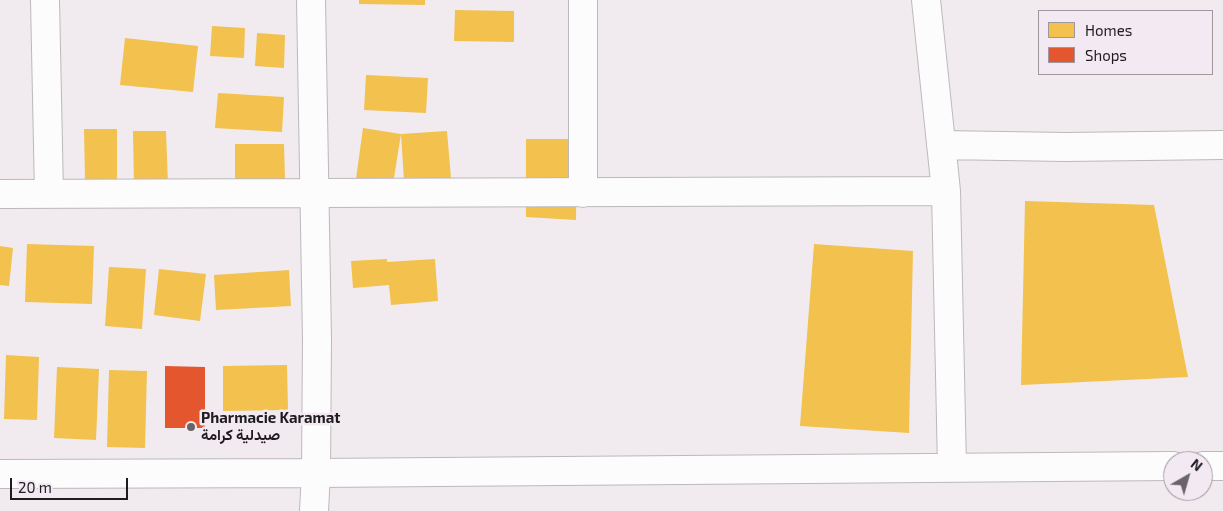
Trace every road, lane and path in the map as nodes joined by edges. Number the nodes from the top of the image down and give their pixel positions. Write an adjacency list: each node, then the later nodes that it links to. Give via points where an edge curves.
1 (45, 0): 10 (street)
2 (311, 0): 11 (street)
3 (583, 0): 8 (street)
4 (926, 0): 5 (street)
5 (941, 145): 6 (street); 7 (street)
6 (1223, 145)
7 (946, 191): 8 (street); 13 (street)
8 (583, 193): 11 (street)
9 (0, 194): 10 (street)
10 (49, 194): 11 (street)
11 (315, 194): 14 (street)
12 (1163, 466): 13 (street)
13 (952, 467): 14 (street)
14 (316, 473): 15 (street); 16 (street)
15 (0, 474)
16 (314, 511)

